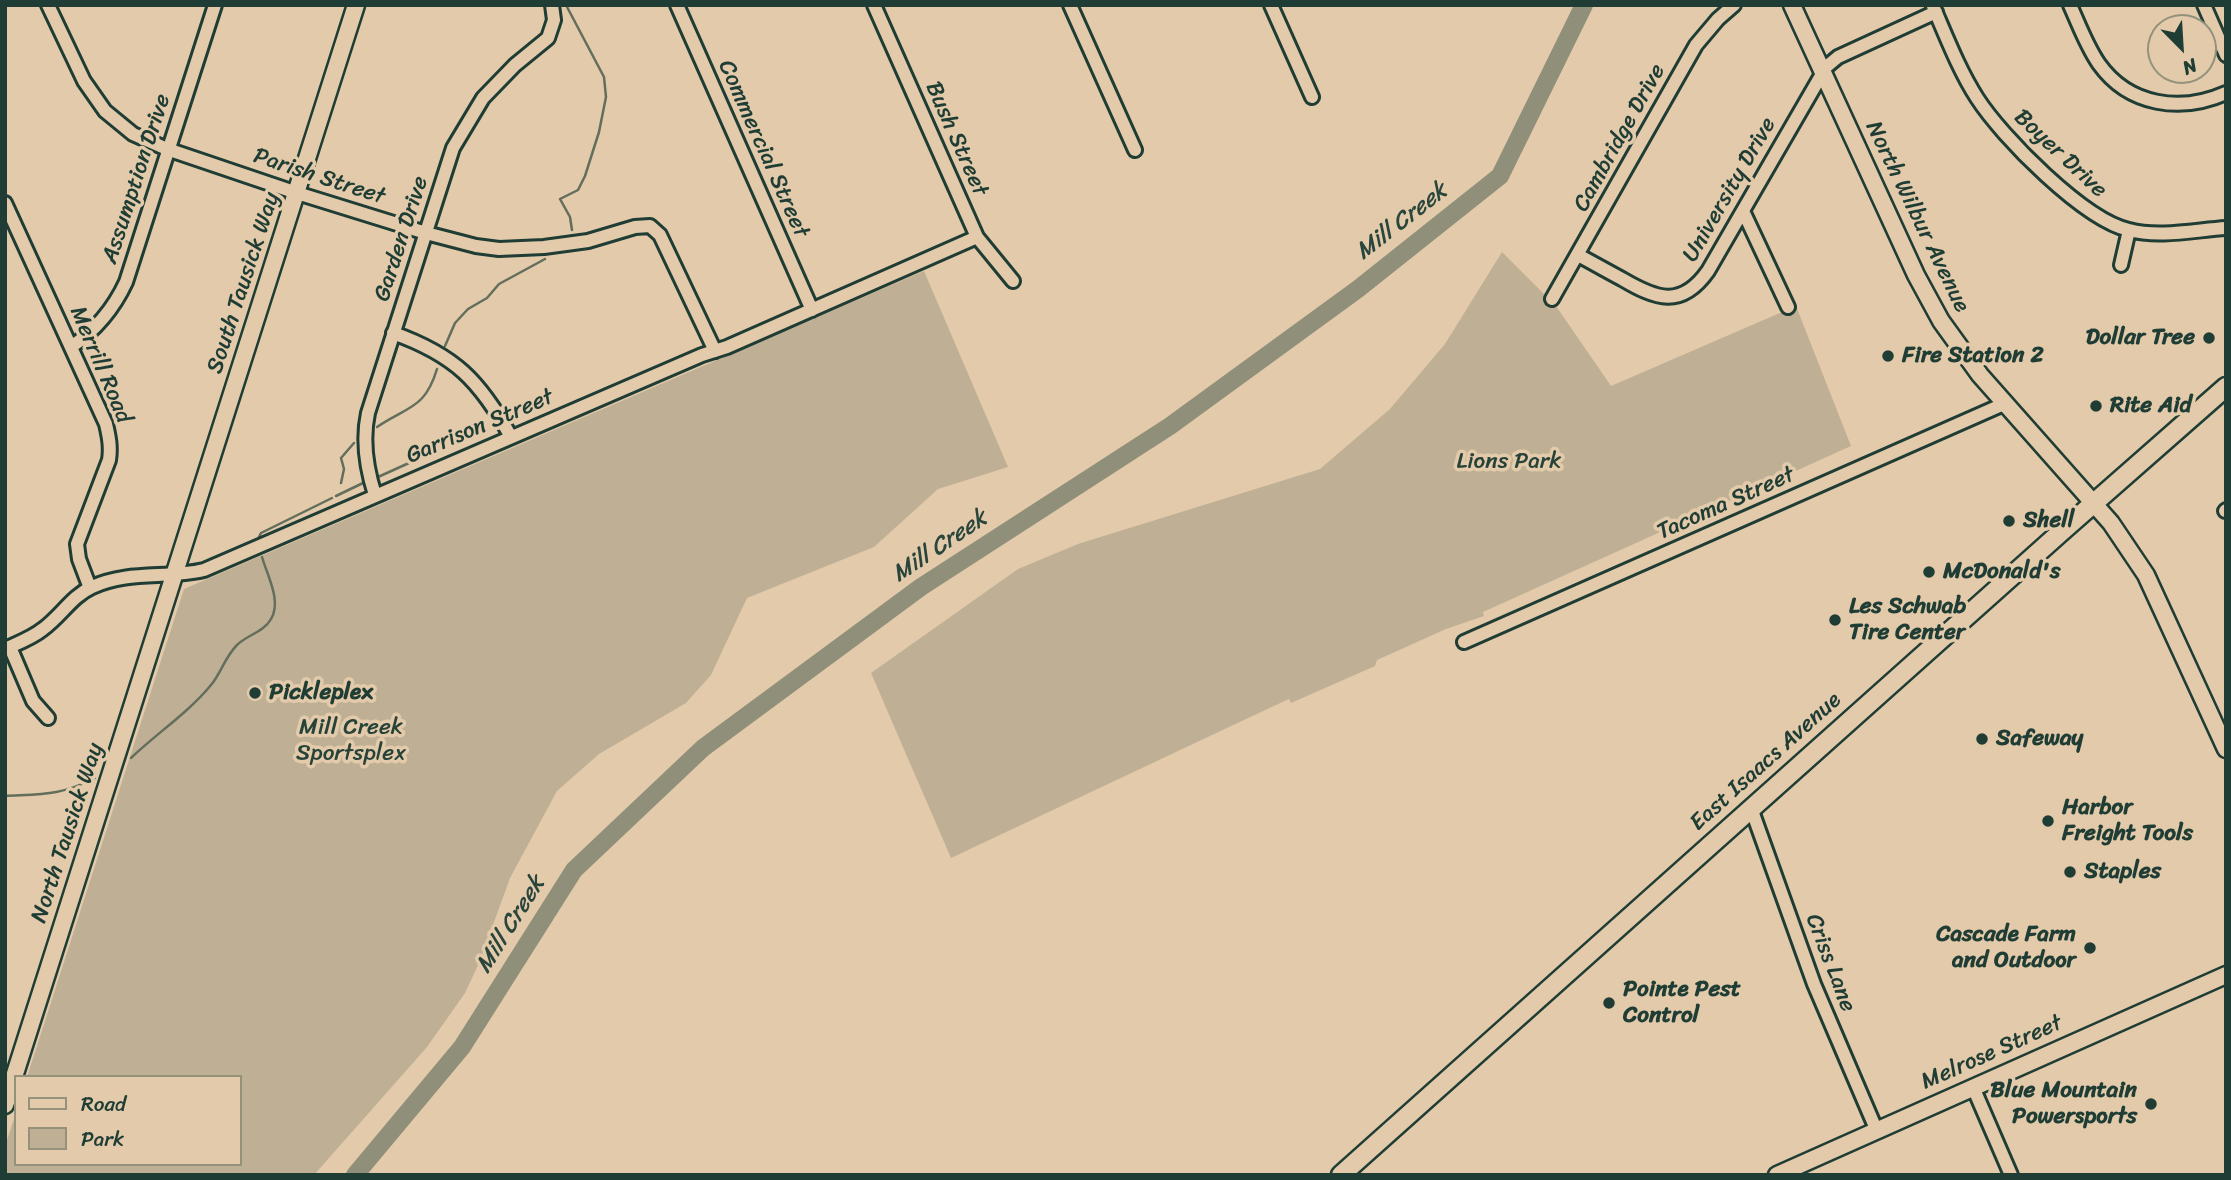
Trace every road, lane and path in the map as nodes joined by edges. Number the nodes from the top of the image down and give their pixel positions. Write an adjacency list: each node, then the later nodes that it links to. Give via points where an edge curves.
1 (48, 5): 18 (street, Parish Street, via 84,81 106,111 133,134)
2 (215, 5): 18 (street, Assumption Drive)
3 (356, 5): 20 (main road, South Tausick Way)
4 (552, 5): 25 (street, Garden Drive, via 552,30 482,98 453,148)
5 (677, 5): 32 (street, Commercial Street)
6 (874, 5): 26 (street, Bush Street)
7 (1070, 5): 19 (street)
8 (1271, 5): 17 (street)
9 (1734, 5): 27 (street, Cambridge Drive, via 1696,45)
10 (1792, 5): 15 (main road, North Wilbur Avenue)
11 (2070, 5): 16 (street, via 2097,62 2129,92 2153,102 2180,105)
12 (2204, 5): 14 (street)
13 (1935, 8): 15 (street, via 1838,57); 24 (street, Boyer Drive, via 1975,95 1996,124 2076,202 2109,224)
14 (2226, 55)
15 (1823, 72): 22 (street, University Drive); 37 (main road, North Wilbur Avenue, via 1923,290 1968,359)
16 (2226, 93)
17 (1312, 97)
18 (167, 149): 20 (street, Parish Street); 34 (street, Assumption Drive, via 119,297 99,324)
19 (1135, 150)
20 (296, 193): 25 (street, Parish Street); 41 (main road, South Tausick Way)
21 (5, 203): 34 (street, Merrill Road)
22 (1743, 211): 27 (street, University Drive, via 1701,282 1681,295 1649,295); 31 (street)
23 (2226, 229): 24 (street, Boyer Drive)
24 (2129, 230): 28 (street)
25 (426, 233): 33 (street, Garden Drive); 35 (street, Parish Street, via 476,246 523,249 588,241 650,226 660,235)
26 (977, 237): 29 (street, Bush Street); 32 (street, Garrison Street)
27 (1578, 255): 30 (street, Cambridge Drive)
28 (2121, 265)
29 (1013, 281)
30 (1552, 299)
31 (1788, 307)
32 (812, 310): 35 (street, Garrison Street)
33 (393, 333): 38 (street, via 429,347 462,369); 39 (street, Garden Drive, via 365,436)
34 (71, 347): 42 (street, Merrill Road, via 106,424 111,448 77,544)
35 (715, 351): 38 (street, Garrison Street)
36 (2226, 387): 40 (main road, East Isaacs Avenue)
37 (2006, 403): 40 (main road, North Wilbur Avenue); 43 (street, Tacoma Street)
38 (511, 437): 39 (street, Garrison Street)
39 (375, 495): 41 (street, Garrison Street, via 204,570)
40 (2094, 502): 46 (main road, North Wilbur Avenue, via 2141,565); 47 (main road, East Isaacs Avenue)
41 (175, 575): 42 (street, Garrison Street, via 130,575); 49 (main road, North Tausick Way)
42 (90, 588): 44 (street, Garrison Street, via 43,630)
43 (1464, 642)
44 (8, 648): 45 (street, via 33,701)
45 (48, 718)
46 (2225, 745)
47 (1751, 808): 53 (street, Criss Lane, via 1818,993); 54 (main road, East Isaacs Avenue)
48 (2226, 975): 51 (main road, Melrose Street)
49 (15, 1075)
50 (14, 1077): 52 (main road, North Tausick Way)
51 (1973, 1087): 53 (main road, Melrose Street); 56 (street)
52 (5, 1105)
53 (1876, 1129): 55 (main road, Melrose Street)
54 (1341, 1175)
55 (1777, 1175)
56 (2011, 1175)

